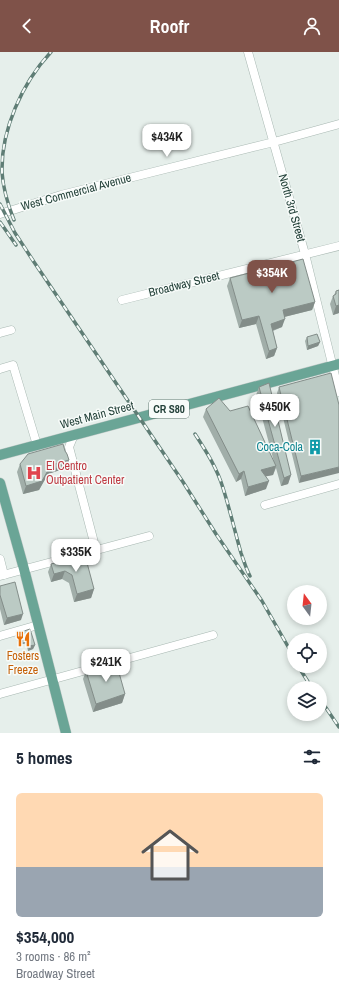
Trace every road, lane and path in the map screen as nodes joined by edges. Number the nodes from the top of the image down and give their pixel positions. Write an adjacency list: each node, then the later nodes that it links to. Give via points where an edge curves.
1 (248, 52): 3 (street, North 3rd Street)
2 (339, 124): 3 (street, West Commercial Avenue)
3 (274, 142): 4 (street, West Commercial Avenue, via 61,194); 6 (street, North 3rd Street)
4 (0, 214)
5 (339, 246): 6 (street, Broadway Street)
6 (305, 254): 7 (street, Broadway Street); 10 (street, North 3rd Street)
7 (122, 300)
8 (11, 330): 9 (street)
9 (0, 333)
10 (336, 364): 12 (street, North 3rd Street); 13 (main road, West Main Street / CR S80)
11 (0, 369): 15 (street, via 13,365)
12 (339, 392)
13 (74, 435): 14 (main road, West Main Street / CR S80); 22 (street, via 69,447)
14 (55, 440): 15 (main road, West Main Street / CR S80); 22 (street, via 66,450)
15 (36, 445): 16 (main road, West Main Street / CR S80)
16 (0, 455)
17 (0, 483): 20 (main road)
18 (339, 484): 19 (street)
19 (265, 505)
20 (4, 514): 24 (main road)
21 (149, 536): 22 (street)
22 (94, 551): 24 (street)
23 (0, 559): 25 (street)
24 (24, 569): 25 (street); 26 (main road)
25 (2, 575)
26 (38, 626): 28 (street); 29 (main road)
27 (214, 635): 29 (street)
28 (0, 636)
29 (52, 679): 30 (street); 31 (main road)
30 (0, 694)
31 (66, 733)

